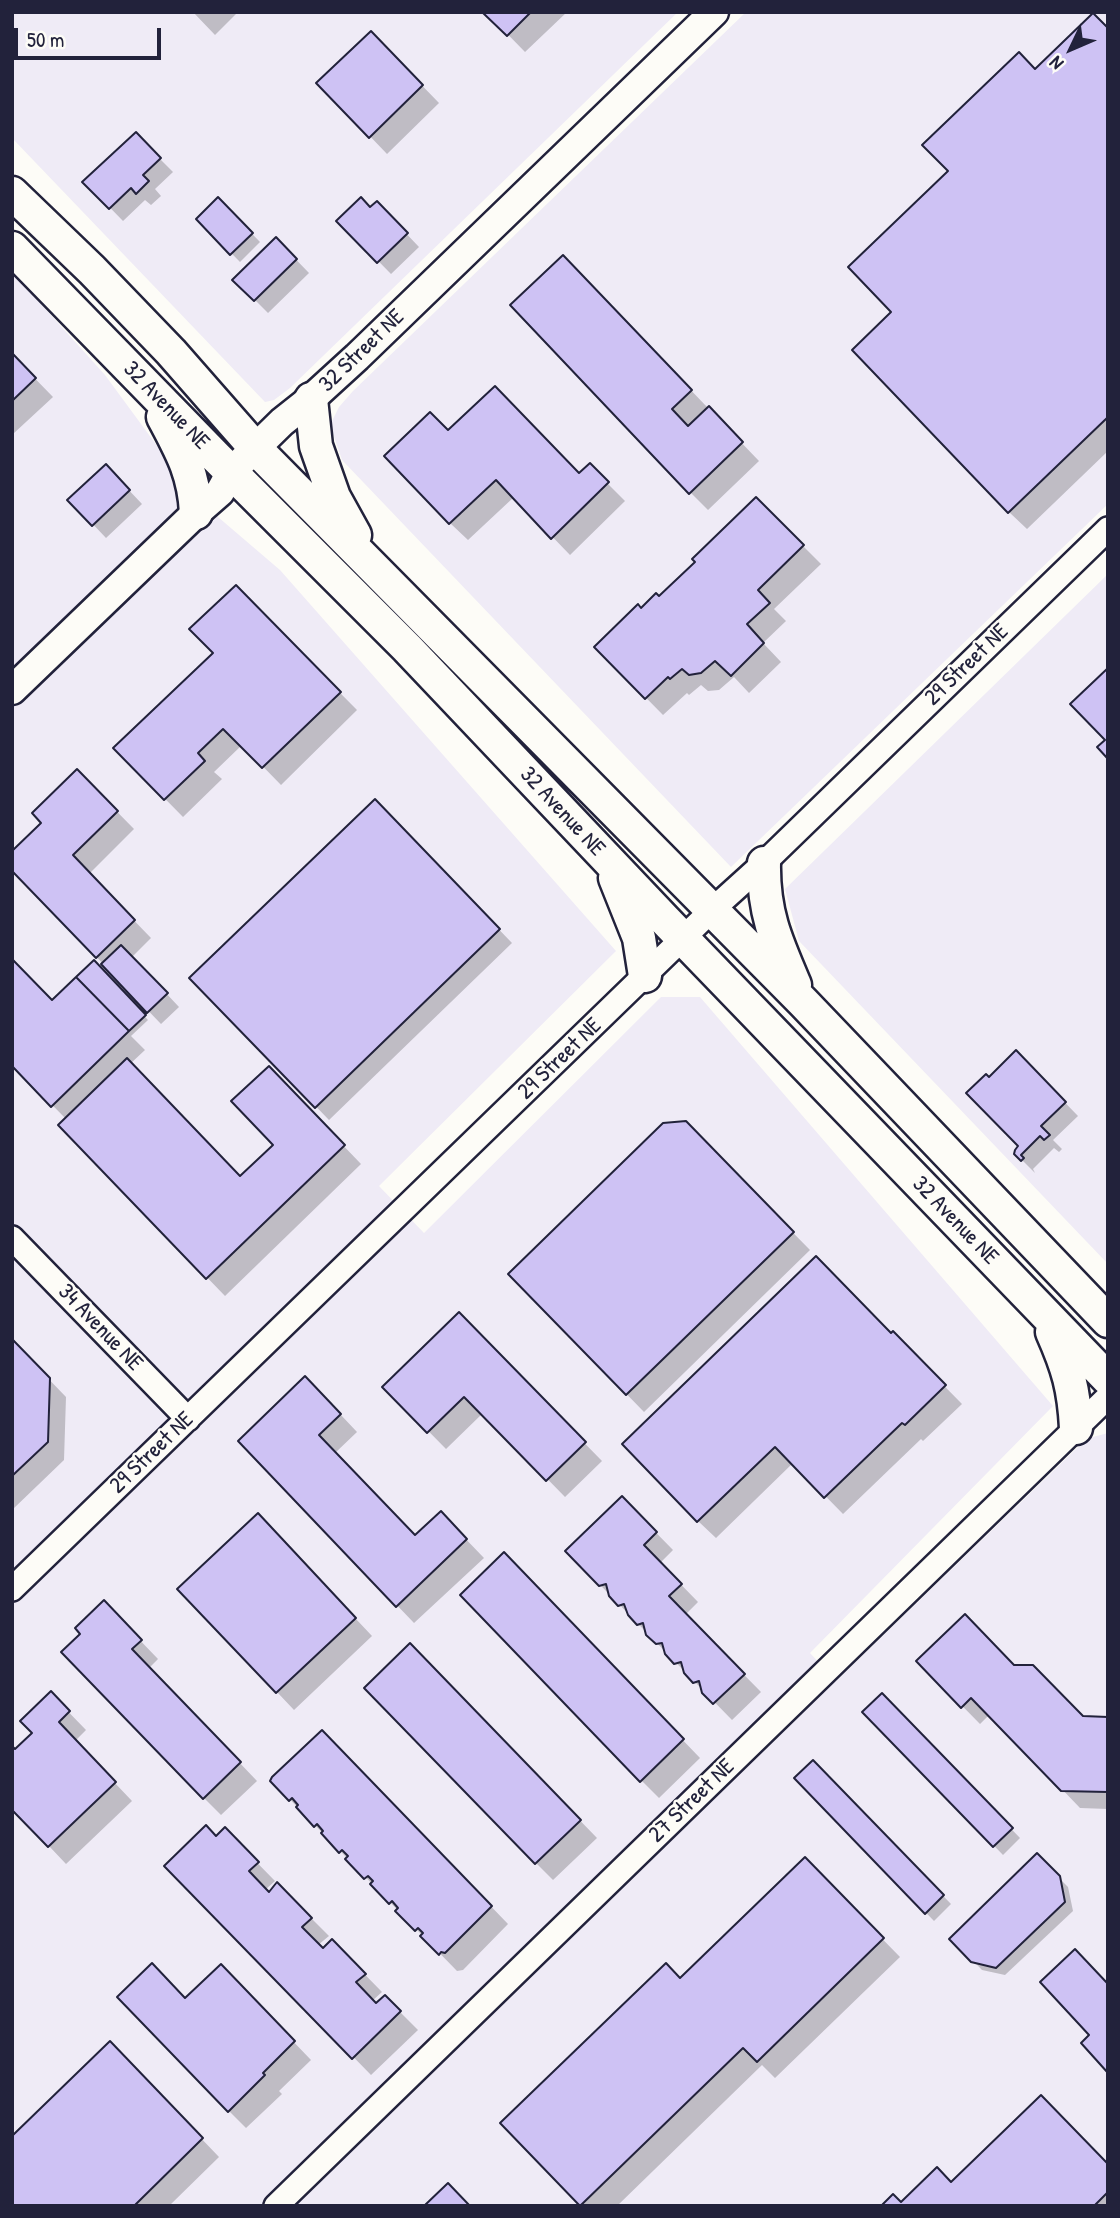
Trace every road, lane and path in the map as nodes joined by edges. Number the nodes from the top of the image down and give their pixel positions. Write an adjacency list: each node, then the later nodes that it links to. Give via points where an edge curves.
1 (714, 12): 5 (street, 32 Street NE)
2 (12, 193): 6 (main road, 32 Avenue NE, via 172,352)
3 (12, 248): 4 (main road, 32 Avenue NE)
4 (146, 385): 7 (main road, 32 Avenue NE); 8 (main road, via 190,471)
5 (311, 399): 6 (street, 32 Street NE); 10 (main road, via 316,446 334,497)
6 (256, 449): 7 (street, 32 Street NE); 10 (main road, 32 Avenue NE)
7 (231, 472): 8 (street, 32 Street NE, via 220,492); 12 (main road, 32 Avenue NE, via 407,648)
8 (196, 513): 11 (street, 32 Street NE)
9 (1108, 529): 13 (street, 29 Street NE)
10 (373, 567): 14 (main road, 32 Avenue NE)
11 (12, 690)
12 (608, 861): 15 (main road, 32 Avenue NE); 16 (main road, via 639,938)
13 (764, 863): 14 (street, 29 Street NE); 17 (main road, via 766,909)
14 (712, 909): 15 (street, 29 Street NE); 17 (main road, 32 Avenue NE)
15 (683, 940): 16 (street, 29 Street NE); 19 (main road, 32 Avenue NE)
16 (645, 976): 23 (street, 29 Street NE)
17 (803, 1002): 20 (main road, 32 Avenue NE)
18 (12, 1238): 23 (street, 34 Avenue NE)
19 (1042, 1312): 21 (main road, 32 Avenue NE); 24 (main road, via 1067,1366)
20 (1108, 1321)
21 (1108, 1379)
22 (1108, 1397): 24 (street, 27 Street NE)
23 (188, 1419): 25 (street, 29 Street NE)
24 (1076, 1428): 26 (street, 27 Street NE)
25 (12, 1589)
26 (276, 2206)

